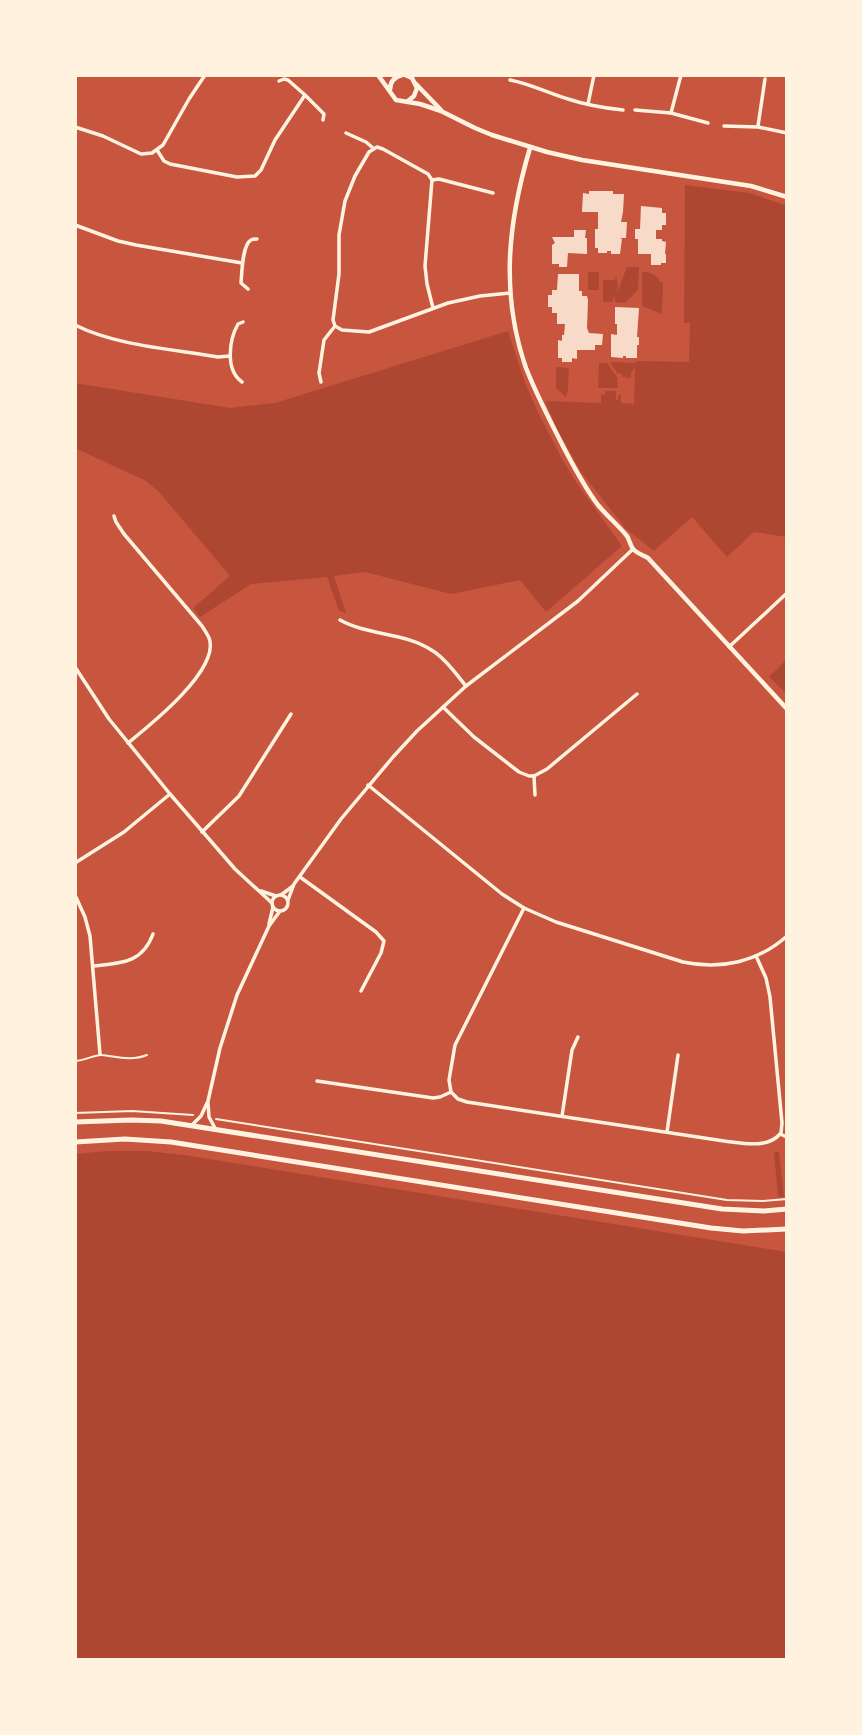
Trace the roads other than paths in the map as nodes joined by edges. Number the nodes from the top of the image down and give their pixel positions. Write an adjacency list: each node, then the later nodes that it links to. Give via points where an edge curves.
1 (205, 75): 27 (street)
2 (378, 75): 10 (street)
3 (401, 75): 7 (street); 10 (street)
4 (594, 75): 13 (street)
5 (681, 75): 17 (street)
6 (765, 79): 22 (street)
7 (415, 80): 12 (street, via 417,88); 16 (street)
8 (510, 80): 13 (street)
9 (279, 81): 11 (street, via 288,80)
10 (390, 91): 12 (street, via 396,100)
11 (306, 95): 18 (street, via 324,114); 27 (street, via 255,176 170,164)
12 (407, 102): 16 (street)
13 (589, 104): 14 (street)
14 (623, 110)
15 (635, 110): 17 (street)
16 (441, 111): 26 (street)
17 (671, 113): 19 (street)
18 (323, 120)
19 (708, 123)
20 (724, 126): 22 (street)
21 (75, 127): 27 (street, via 141,153)
22 (758, 127): 23 (street)
23 (787, 133)
24 (346, 134): 25 (street)
25 (373, 148): 28 (street, via 391,153); 39 (street, via 355,176 343,211)
26 (530, 148): 30 (street, via 751,186); 35 (street, via 511,230)
27 (157, 150)
28 (432, 180): 29 (street); 36 (street, via 425,266)
29 (493, 193)
30 (787, 197)
31 (75, 225): 33 (street, via 136,245)
32 (257, 239): 33 (street, via 248,242)
33 (242, 262): 34 (street, via 241,283)
34 (248, 289)
35 (510, 293): 36 (street); 44 (street, via 525,365 548,417 588,491)
36 (433, 308): 39 (street, via 369,332)
37 (243, 322): 40 (street, via 234,330)
38 (75, 325): 40 (street, via 122,341)
39 (335, 326): 42 (street, via 324,340)
40 (230, 356): 41 (street)
41 (242, 382)
42 (321, 382)
43 (114, 516): 54 (street, via 202,626 210,643 207,659 177,700)
44 (633, 550): 47 (street, via 648,558); 49 (street, via 557,618)
45 (787, 593): 47 (street)
46 (340, 620): 49 (street, via 424,646 440,656)
47 (729, 647): 52 (street)
48 (75, 667): 54 (street)
49 (466, 686): 51 (street)
50 (637, 694): 55 (street)
51 (443, 706): 55 (street, via 519,772); 56 (street)
52 (787, 709)
53 (291, 714): 59 (street, via 239,796)
54 (128, 743): 57 (street)
55 (534, 776): 58 (street)
56 (368, 785): 61 (street); 68 (street)
57 (170, 794): 59 (street); 60 (street, via 124,832)
58 (535, 795)
59 (202, 832): 63 (street)
60 (75, 863)
61 (300, 877): 62 (street); 75 (street, via 384,941)
62 (294, 884): 65 (street); 66 (street)
63 (259, 891): 65 (street); 67 (street)
64 (75, 895): 74 (street, via 90,936)
65 (279, 896): 66 (street); 67 (street)
66 (288, 900): 69 (street)
67 (273, 905): 69 (street); 70 (street)
68 (524, 908): 73 (street, via 694,964 724,965); 82 (street, via 455,1045)
69 (280, 911): 70 (street)
70 (269, 926): 83 (street, via 230,1015)
71 (153, 934): 74 (street, via 132,960)
72 (787, 936): 73 (street)
73 (757, 956): 89 (street, via 770,997)
74 (93, 966): 77 (street)
75 (361, 991)
76 (578, 1037): 84 (street)
77 (100, 1054): 78 (lane, via 114,1058); 80 (lane)
78 (147, 1055)
79 (678, 1055): 88 (street)
80 (75, 1061)
81 (317, 1080): 82 (street, via 433,1098)
82 (450, 1092): 84 (street, via 463,1101)
83 (208, 1101): 86 (street); 87 (street)
84 (562, 1116): 88 (street)
85 (75, 1122): 86 (main road)
86 (192, 1125): 87 (main road)
87 (215, 1128): 92 (main road, via 722,1209)
88 (667, 1132): 89 (street, via 751,1144 768,1143)
89 (780, 1134): 90 (street)
90 (787, 1138)
91 (75, 1142): 93 (main road, via 164,1141 711,1228)
92 (787, 1209)
93 (787, 1229)

